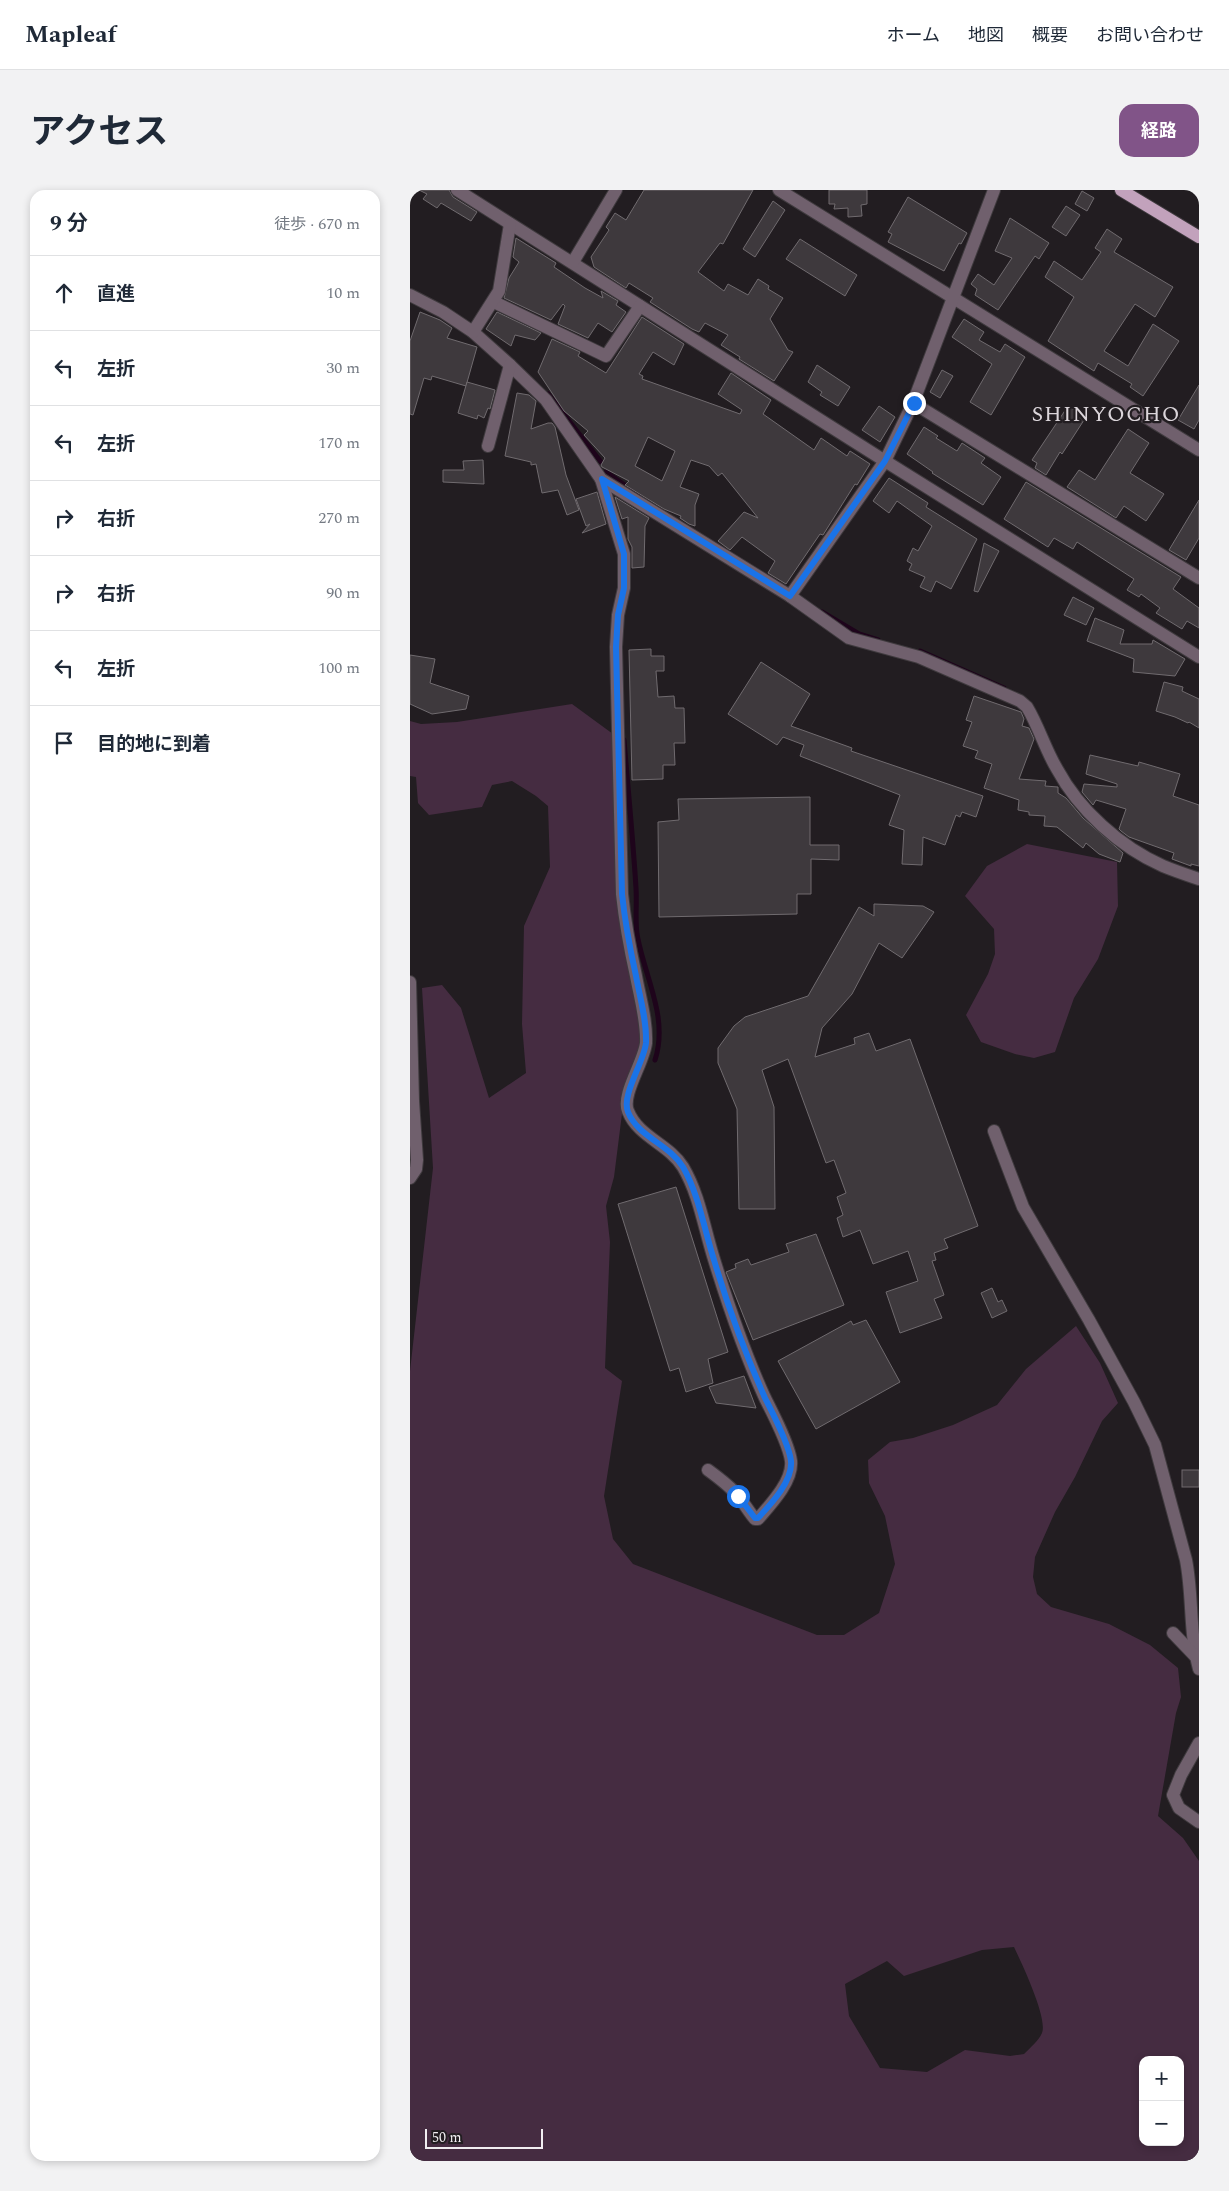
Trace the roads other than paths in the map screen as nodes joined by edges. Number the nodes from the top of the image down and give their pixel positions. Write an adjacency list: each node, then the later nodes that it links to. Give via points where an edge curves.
1 (457, 190): 6 (street)
2 (616, 190): 8 (street)
3 (779, 190): 10 (street)
4 (994, 190): 10 (street)
5 (1121, 190): 7 (main road)
6 (510, 224): 8 (street); 11 (street, via 499,291)
7 (1199, 237)
8 (573, 262): 12 (street)
9 (410, 295): 13 (street)
10 (954, 298): 15 (street); 17 (street)
11 (494, 302): 12 (street, via 606,356); 13 (street)
12 (640, 306): 18 (street)
13 (473, 332): 14 (street)
14 (510, 365): 16 (street); 19 (street, via 546,400)
15 (914, 403): 18 (street); 20 (street)
16 (488, 446)
17 (1199, 450)
18 (885, 461): 21 (street); 22 (street)
19 (602, 479): 21 (street); 27 (street, via 624,554 624,588 616,647 622,894 646,1025 644,1054 626,1103 627,1110 641,1131 669,1150 682,1167 696,1198 726,1302 791,1460 790,1475 758,1518)
20 (1199, 578)
21 (790, 596): 23 (street, via 849,638 919,657 1020,701 1027,706 1064,782 1089,812 1131,848 1162,866)
22 (1199, 657)
23 (1199, 880)
24 (410, 982): 26 (street, via 417,1160)
25 (994, 1131): 29 (street, via 1023,1207 1089,1320 1154,1445 1189,1575 1193,1647)
26 (410, 1178)
27 (708, 1470)
28 (1173, 1633): 29 (street)
29 (1197, 1663)
30 (1199, 1743): 31 (street, via 1173,1795 1179,1808)
31 (1199, 1822)

